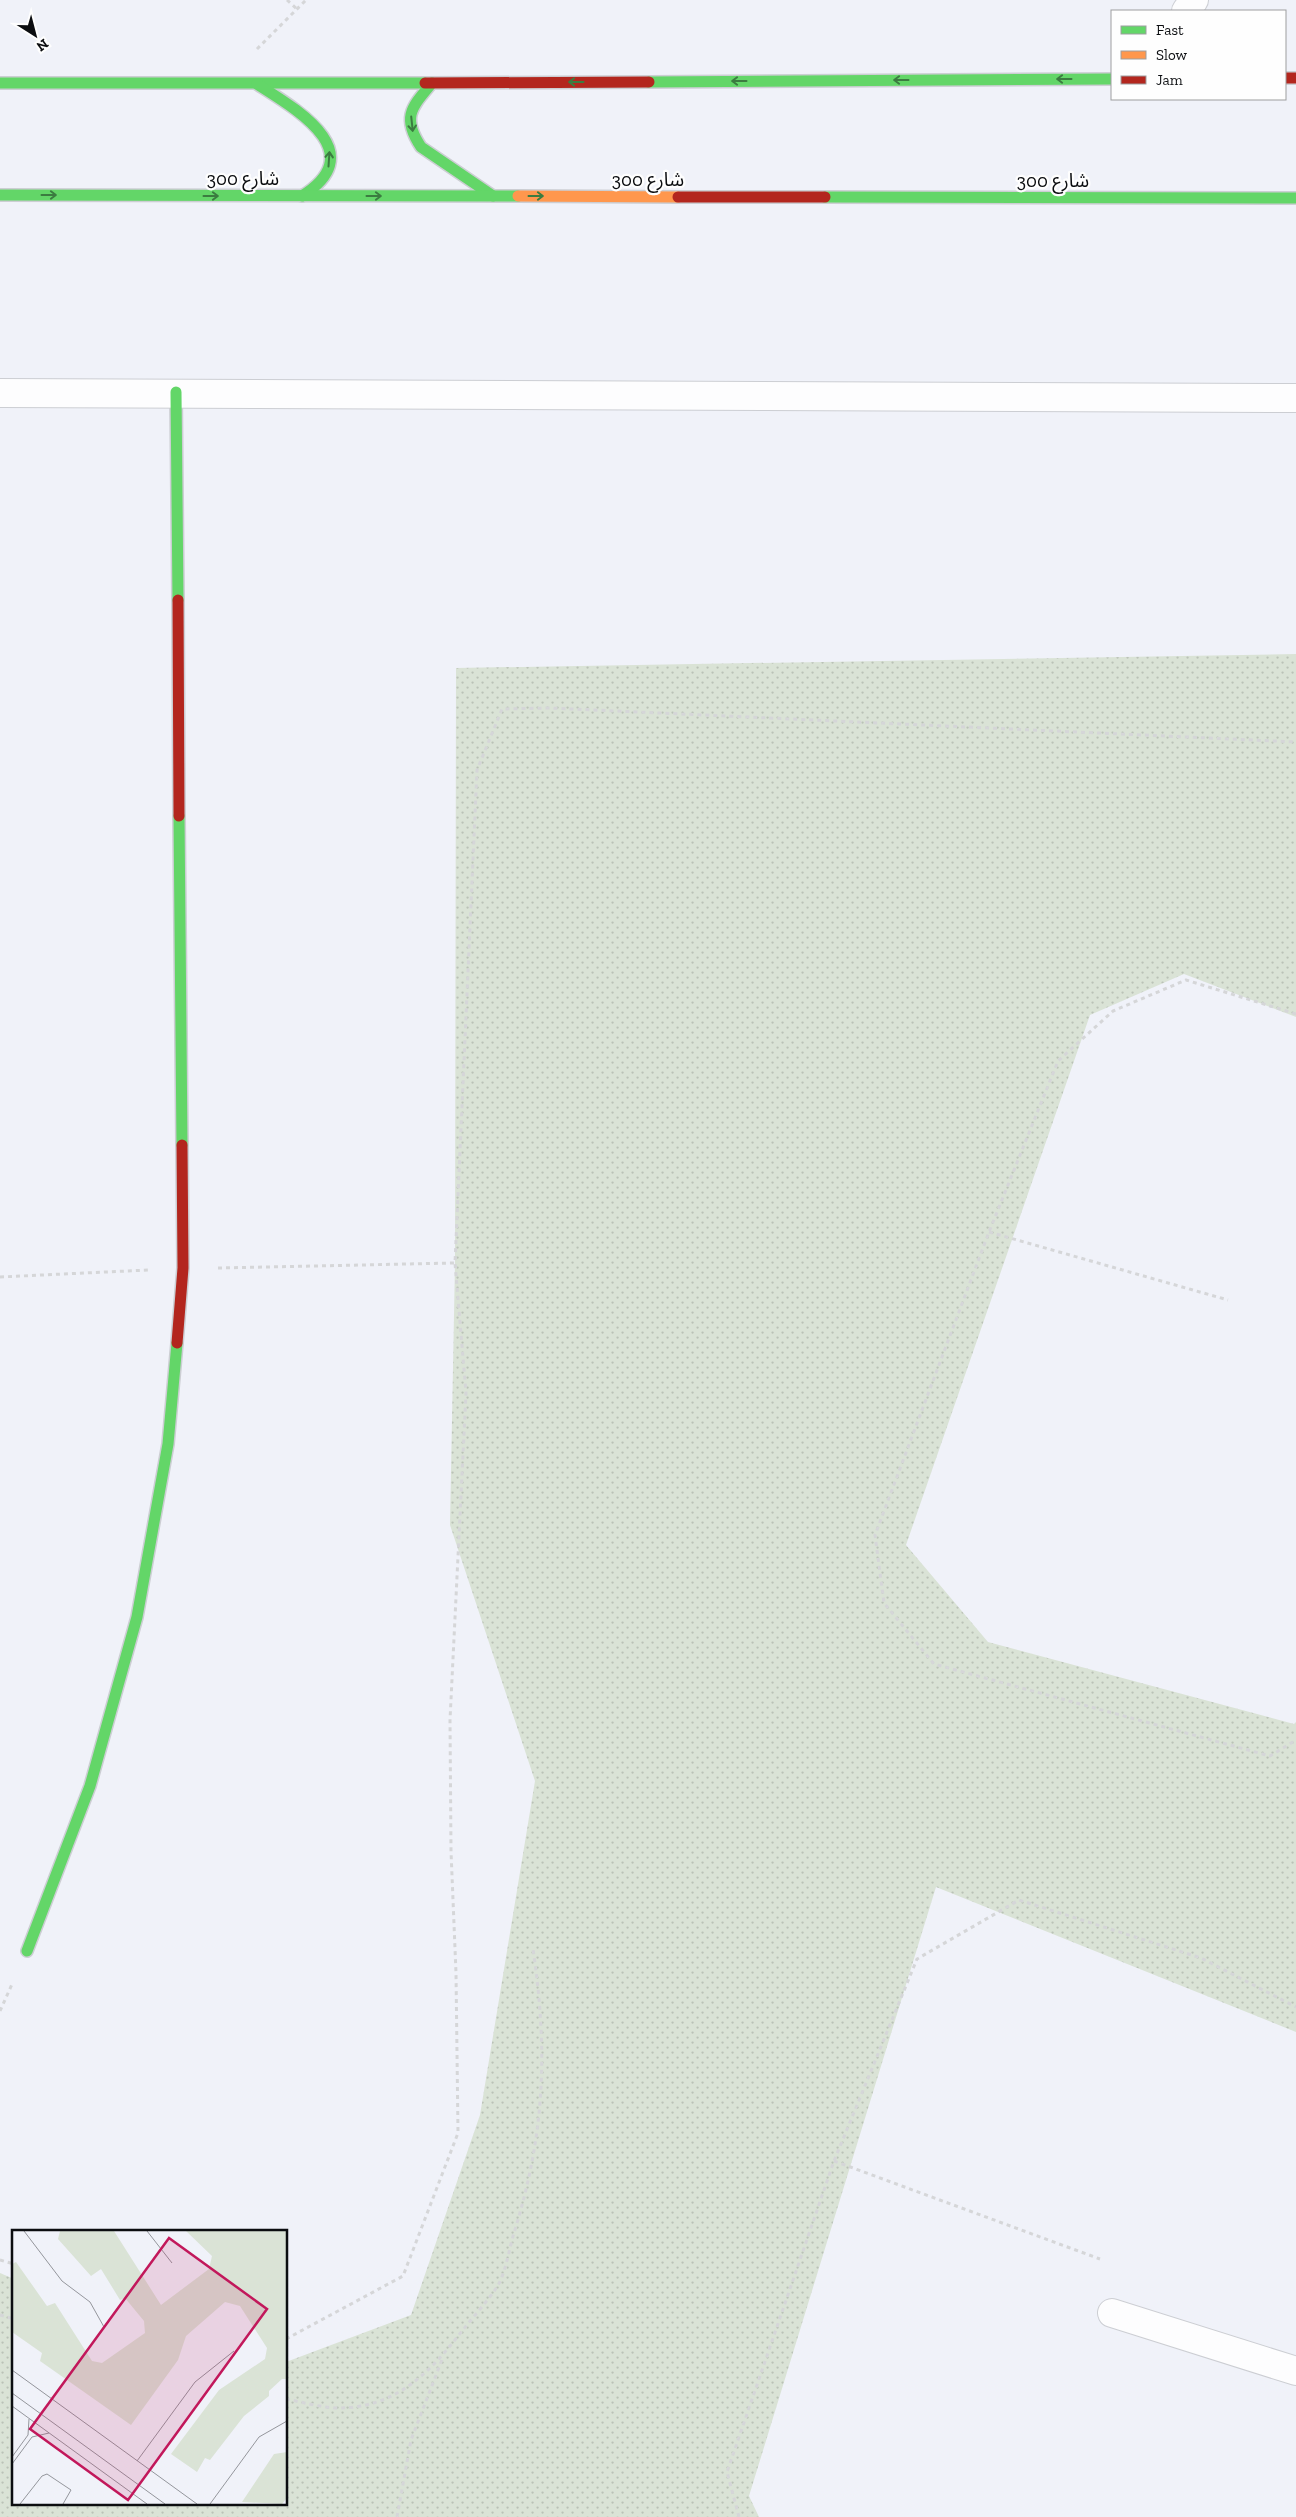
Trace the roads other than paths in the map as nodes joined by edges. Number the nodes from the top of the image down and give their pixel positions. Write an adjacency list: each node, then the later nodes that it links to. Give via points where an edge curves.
1 (1111, 78): 3 (street, one-way to 3)
2 (0, 83): 4 (street)
3 (432, 83): 4 (street); 7 (street, one-way to 7, via 413,106 410,120 413,135 421,147)
4 (257, 84): 6 (street, one-way to 4, via 317,187 328,172 331,154 326,137 315,123)
5 (0, 195): 6 (street, شارع 300, one-way to 6)
6 (302, 196): 7 (street, شارع 300, one-way to 7)
7 (493, 196): 8 (street, شارع 300, one-way to 8)
8 (1296, 198)
9 (176, 392): 10 (street); 11 (street); 12 (street, via 183,1268 168,1444 137,1617 90,1786)
10 (0, 393)
11 (1296, 398)
12 (27, 1950)
13 (1112, 2313): 14 (street)
14 (1296, 2371)

